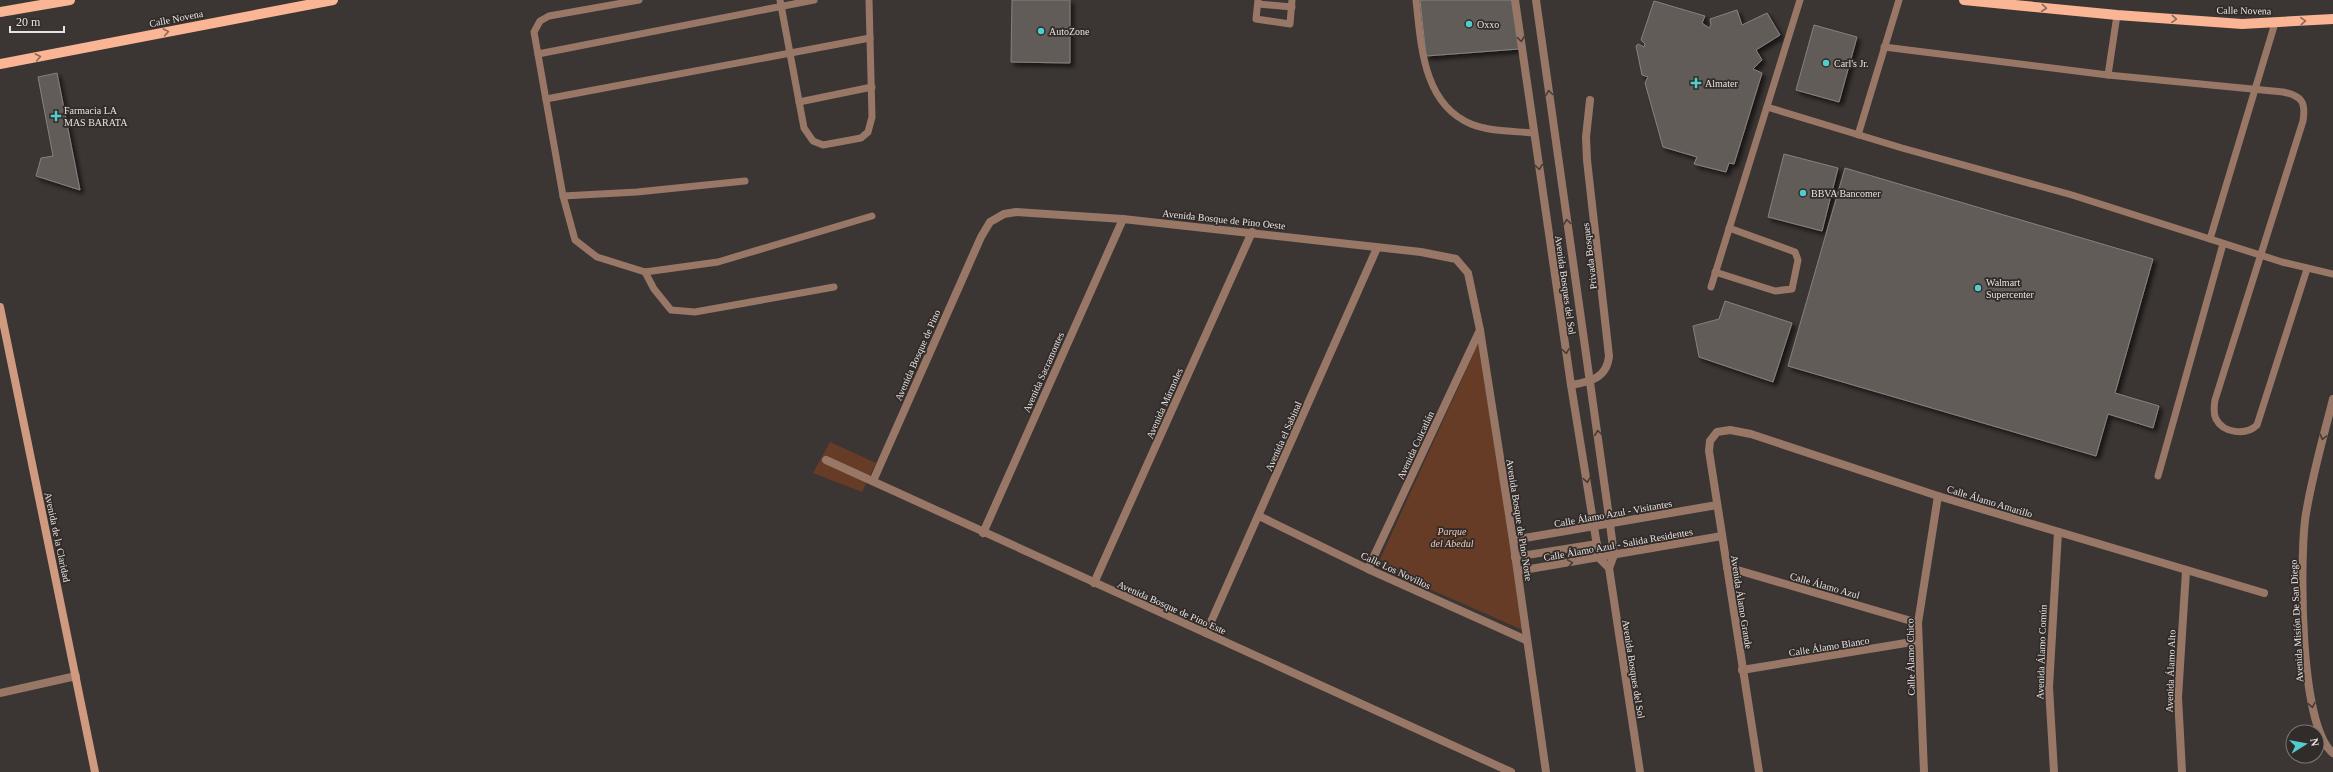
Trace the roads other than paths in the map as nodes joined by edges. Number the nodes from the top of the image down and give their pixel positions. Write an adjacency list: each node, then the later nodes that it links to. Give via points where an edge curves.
1 (70, 0): 12 (main road)
2 (333, 0): 25 (main road, Calle Novena, one-way to 2)
3 (639, 0): 13 (lane)
4 (814, 0): 15 (lane)
5 (869, 0): 21 (lane)
6 (1416, 0): 33 (lane, via 1425,64 1437,96 1448,110 1471,124 1496,130)
7 (1515, 0): 33 (street, Avenida Bosques del Sol, one-way to 33)
8 (1536, 0): 55 (street, Avenida Bosques del Sol, one-way to 8)
9 (1800, 0): 32 (lane)
10 (1899, 0): 22 (lane)
11 (1964, 0): 18 (main road, Calle Novena, one-way to 18)
12 (46, 2): 17 (main road)
13 (622, 2): 23 (lane, via 549,16 540,21 534,32)
14 (1258, 2): 16 (lane); 16 (lane, via 1256,19 1290,24)
15 (780, 3): 23 (lane); 24 (lane)
16 (1292, 3)
17 (0, 12)
18 (2116, 15): 20 (main road, Calle Novena, one-way to 20, via 2242,24); 26 (lane)
19 (2333, 19): 20 (main road, Calle Novena, one-way to 19)
20 (2275, 23): 28 (lane)
21 (870, 38): 24 (lane); 27 (lane)
22 (1884, 47): 26 (lane); 34 (lane)
23 (538, 54): 29 (lane)
24 (790, 54): 29 (lane); 31 (lane)
25 (0, 64)
26 (2108, 76): 28 (lane)
27 (872, 87): 31 (lane); 31 (lane, via 872,117 868,132 861,138 823,145 813,141 804,128)
28 (2256, 90): 42 (lane); 45 (lane, via 2293,94 2303,100 2305,110)
29 (546, 99): 36 (lane)
30 (1590, 100): 55 (street, Privada Bosques, via 1586,137 1587,160 1610,347 1608,365)
31 (799, 102)
32 (1767, 106): 34 (lane); 39 (lane)
33 (1534, 133): 56 (street, Avenida Bosques del Sol, one-way to 56)
34 (1858, 135): 42 (lane, via 2072,196)
35 (745, 181): 36 (lane, via 638,192)
36 (563, 196): 47 (lane, via 575,240 597,257)
37 (872, 216): 47 (lane, via 718,262)
38 (1123, 219): 40 (street, Avenida Bosque de Pino Oeste); 41 (street, Avenida Bosque de Pino Oeste, via 1016,212 1004,214 990,222); 68 (street, Avenida Sacramontes)
39 (1729, 228): 48 (lane); 48 (lane, via 1794,252 1798,260 1792,288 1775,291)
40 (1252, 232): 44 (street, Avenida Bosque de Pino Oeste); 80 (street, Avenida Mármoles)
41 (981, 237): 61 (street, Avenida Bosque de Pino)
42 (2210, 239): 43 (lane)
43 (2223, 244): 45 (lane); 60 (lane)
44 (1377, 248): 49 (street, Avenida Bosque de Pino Oeste, via 1448,256 1456,259); 64 (street, Avenida el Sabinal)
45 (2262, 256): 46 (lane); 46 (lane, via 2215,400 2216,420 2235,432 2253,429 2260,418)
46 (2307, 269): 50 (lane)
47 (645, 272): 51 (lane, via 654,289 671,310 695,312)
48 (1715, 272): 52 (lane)
49 (1468, 273): 54 (street, Avenida Bosque de Pino Norte)
50 (2333, 274)
51 (834, 287)
52 (1711, 287)
53 (0, 307): 87 (street, Avenida de la Claridad)
54 (1480, 330): 70 (street, Avenida Bosque de Pino Norte); 77 (street, Avenida Cuicatlán)
55 (1590, 382): 56 (street); 65 (street, Avenida Bosques del Sol, one-way to 55)
56 (1571, 385): 66 (street, Avenida Bosques del Sol, one-way to 66)
57 (2333, 399): 89 (street, Avenida Misión De San Diego, one-way to 89, via 2316,463 2305,520 2303,550 2303,601 2310,692 2314,719 2325,747)
58 (1712, 436): 62 (street, Calle Álamo Amarillo, via 1717,432 1730,430 1751,434); 63 (street, Avenida Álamo Grande, via 1709,451)
59 (826, 460): 61 (street, Avenida Bosque de Pino Este)
60 (2158, 476)
61 (873, 481): 68 (street, Avenida Bosque de Pino Este)
62 (1938, 496): 67 (street, Calle Álamo Amarillo); 82 (street, Calle Álamo Chico)
63 (1717, 505): 65 (street, Calle Álamo Azul - Visitantes); 69 (street, Avenida Álamo Grande)
64 (1259, 516): 77 (street, Calle Los Novillos); 83 (street, Avenida el Sabinal)
65 (1610, 524): 66 (street, Calle Álamo Azul - Visitantes); 72 (street, Avenida Bosques del Sol)
66 (1595, 526): 70 (street, Calle Álamo Azul - Visitantes); 71 (street, Avenida Bosques del Sol)
67 (2058, 532): 78 (street, Calle Álamo Amarillo); 96 (street, Avenida Álamo Común, via 2049,680)
68 (983, 533): 80 (street, Avenida Bosque de Pino Este)
69 (1722, 536): 72 (street, Calle Álamo Azul - Salida Residentes); 76 (street, Avenida Álamo Grande)
70 (1513, 540): 73 (street, Avenida Bosque de Pino Norte)
71 (1597, 544): 73 (street); 74 (street, Avenida Bosques del Sol)
72 (1614, 555): 74 (street, Calle Álamo Azul - Salida Residentes); 75 (street, Avenida Bosques del Sol)
73 (1516, 557): 79 (street, Avenida Bosque de Pino Norte)
74 (1599, 558): 75 (street); 79 (street, Calle Álamo Azul - Salida Residentes, one-way to 74)
75 (1609, 568): 93 (street, Avenida Bosques del Sol)
76 (1727, 568): 82 (street, Calle Álamo Azul); 86 (street, Avenida Álamo Grande)
77 (1368, 569): 84 (street, Calle Los Novillos)
78 (2186, 571): 81 (street, Calle Álamo Amarillo); 97 (street, Avenida Álamo Alto, via 2178,697)
79 (1518, 572): 84 (street, Avenida Bosque de Pino Norte)
80 (1094, 583): 83 (street, Avenida Bosque de Pino Este)
81 (2264, 594)
82 (1918, 623): 85 (street, Calle Álamo Chico)
83 (1206, 633): 91 (street, Avenida Bosque de Pino Este)
84 (1526, 640): 92 (street, Avenida Bosque de Pino Norte)
85 (1918, 641): 86 (street, Calle Álamo Blanco); 95 (street, Calle Álamo Chico)
86 (1742, 670): 94 (street, Avenida Álamo Grande)
87 (76, 676): 88 (street); 90 (street, Avenida de la Claridad)
88 (0, 693)
89 (2333, 753)
90 (95, 772)
91 (1510, 772)
92 (1546, 772)
93 (1640, 772)
94 (1759, 772)
95 (1924, 772)
96 (2054, 772)
97 (2182, 772)

